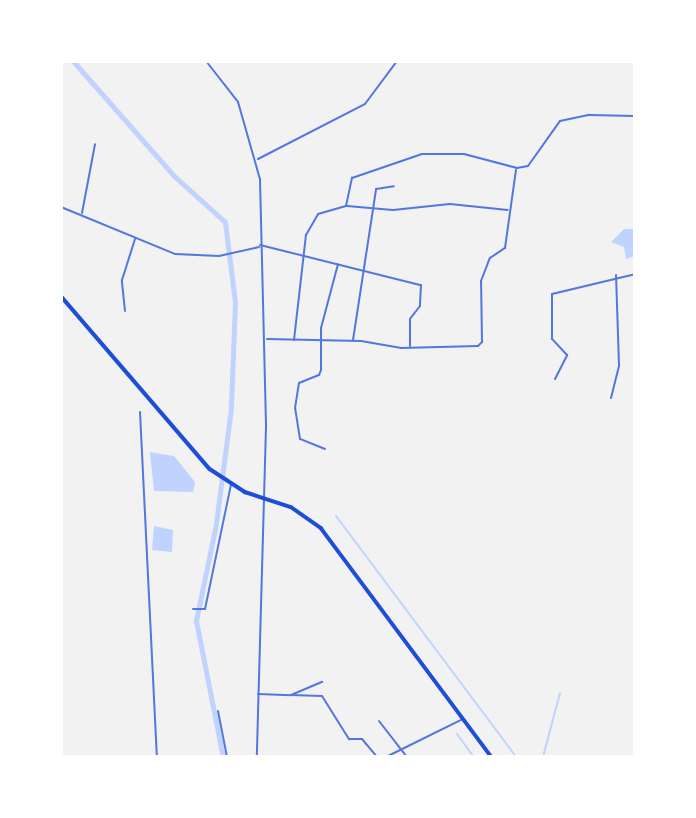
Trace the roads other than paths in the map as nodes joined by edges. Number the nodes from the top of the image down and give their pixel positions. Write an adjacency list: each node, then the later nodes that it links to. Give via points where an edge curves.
1 (206, 61): 5 (street, via 238,102)
2 (397, 61): 5 (street, via 365,104)
3 (635, 116): 6 (street, via 589,115 560,121 534,161)
4 (94, 144): 12 (street)
5 (256, 160): 14 (street)
6 (517, 168): 8 (street, via 464,155 422,154 352,178); 11 (street)
7 (394, 186): 10 (street, via 376,188)
8 (346, 206): 10 (street); 15 (street, via 318,214 306,234)
9 (61, 207): 12 (street)
10 (374, 210): 11 (street, via 450,204); 17 (street)
11 (509, 210): 26 (street, via 505,248 490,258 481,281 482,342)
12 (82, 214): 13 (street)
13 (135, 238): 14 (street, via 191,257); 21 (street, via 122,280)
14 (259, 246): 15 (street); 22 (street)
15 (304, 253): 16 (street); 23 (street)
16 (338, 264): 17 (street); 25 (street, via 326,299)
17 (364, 270): 24 (street); 26 (street, via 421,285 420,306 410,319)
18 (635, 274): 19 (street)
19 (616, 275): 27 (street, via 552,294 552,339 567,355); 28 (street, via 619,365)
20 (61, 296): 31 (main road, via 210,469)
21 (125, 311)
22 (266, 339): 23 (street); 32 (street)
23 (294, 340): 25 (street)
24 (353, 341): 25 (street); 26 (street)
25 (323, 342): 30 (street, via 319,375 299,383 295,421 300,439)
26 (410, 348)
27 (555, 379)
28 (611, 398)
29 (140, 412): 41 (street)
30 (325, 449)
31 (232, 484): 32 (main road); 33 (street, via 222,510 205,609)
32 (263, 499): 35 (street); 38 (main road, via 291,507 321,528)
33 (193, 609)
34 (322, 682): 36 (street)
35 (257, 694): 36 (street); 43 (street)
36 (291, 695): 44 (street, via 323,696 349,739 362,739)
37 (218, 711): 42 (street)
38 (463, 719): 40 (street); 47 (main road)
39 (379, 721): 40 (street)
40 (402, 749): 45 (street); 46 (street)
41 (157, 757)
42 (227, 757)
43 (257, 757)
44 (377, 757)
45 (386, 757)
46 (407, 757)
47 (492, 757)

